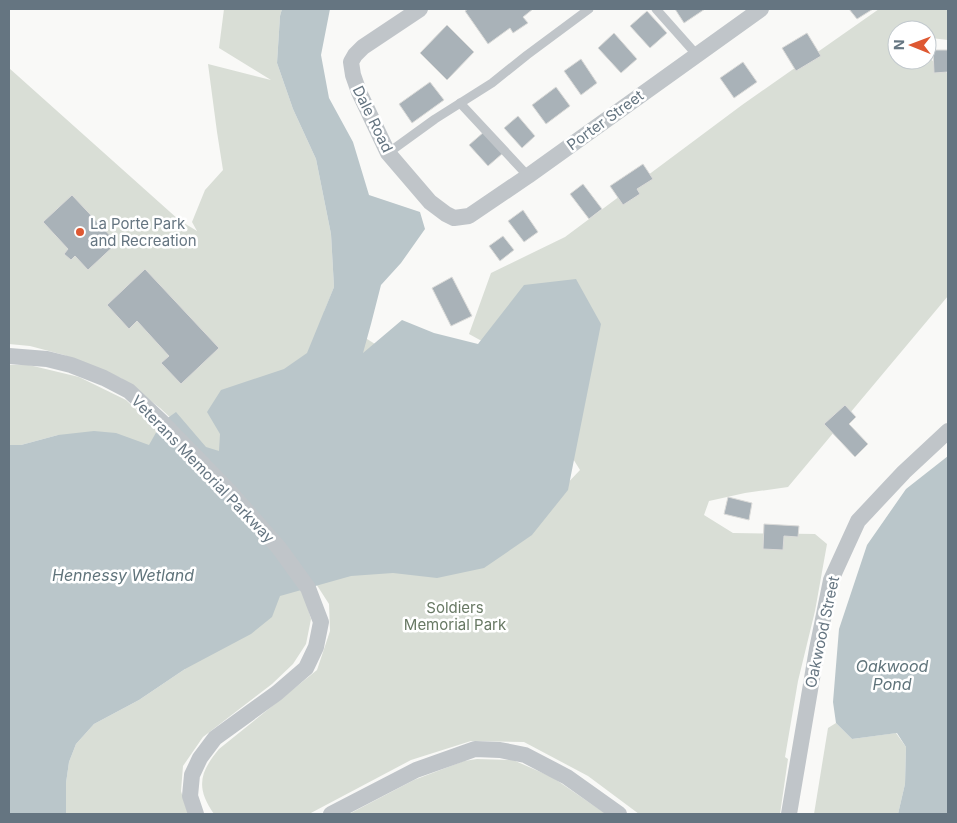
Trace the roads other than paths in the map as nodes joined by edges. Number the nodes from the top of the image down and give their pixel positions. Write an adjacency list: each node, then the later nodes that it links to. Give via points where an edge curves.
1 (420, 9): 7 (street, Dale Road, via 363,47 352,62 358,92)
2 (589, 9): 6 (lane, via 492,83)
3 (656, 9): 5 (lane)
4 (761, 9): 5 (street, Porter Street)
5 (696, 54): 8 (street, Porter Street)
6 (460, 103): 7 (lane); 8 (lane)
7 (388, 153): 9 (street, Dale Road, via 430,202)
8 (528, 176): 9 (street, Porter Street, via 469,216 454,218)
9 (446, 214)
10 (9, 356): 12 (street, Veterans Memorial Parkway, via 71,365 129,391 230,492 308,588 321,622 316,647 306,668 215,738 192,775 190,796)
11 (948, 431): 15 (street, Oakwood Street, via 858,521 831,580 816,649)
12 (196, 814)
13 (331, 814): 14 (street, via 416,770 476,749 525,755 568,777)
14 (618, 814)
15 (789, 814)

